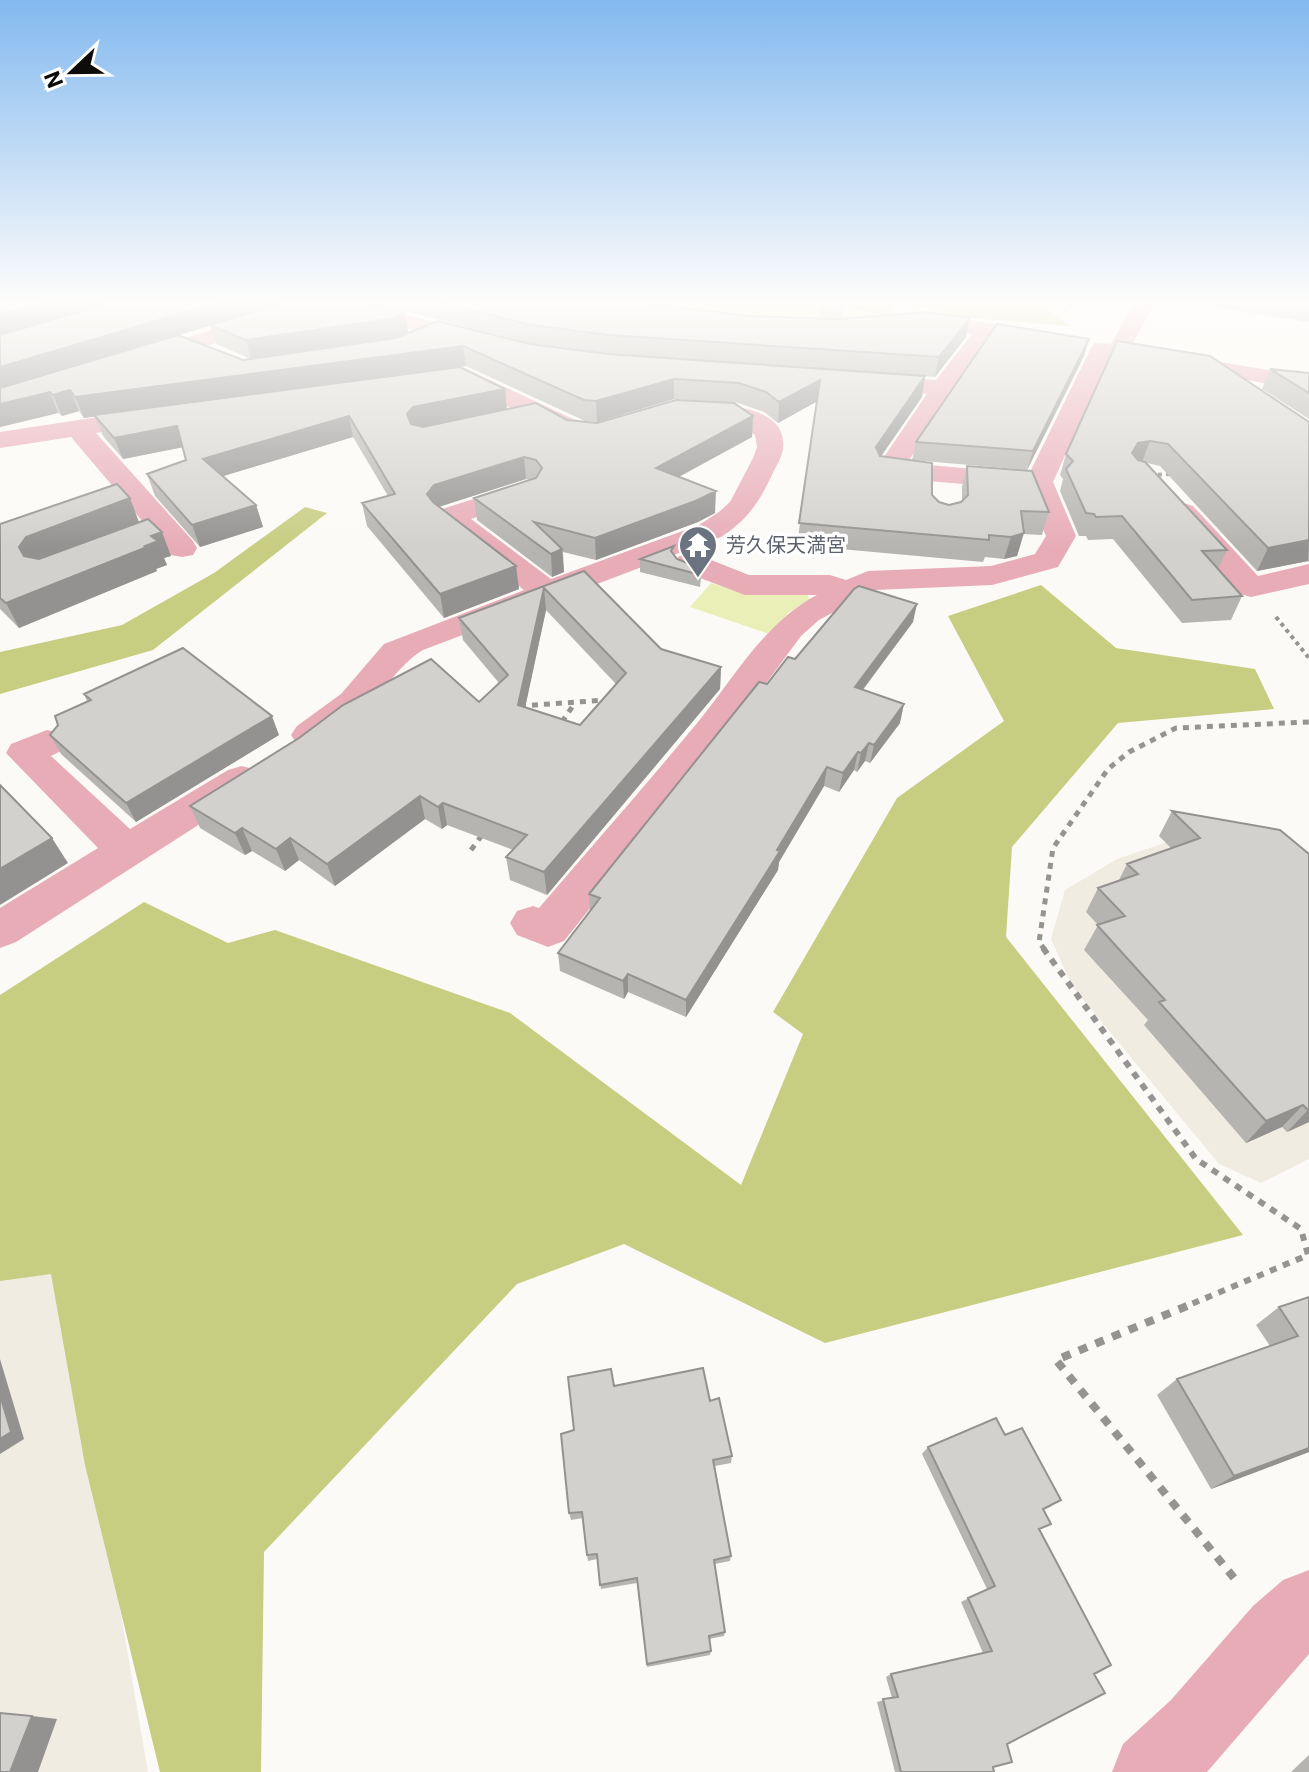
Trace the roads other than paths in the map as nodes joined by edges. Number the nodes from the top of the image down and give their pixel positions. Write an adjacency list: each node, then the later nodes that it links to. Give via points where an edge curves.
1 (481, 384): 11 (street)
2 (885, 384): 6 (street)
3 (946, 384): 6 (street)
4 (1106, 384): 17 (street)
5 (1232, 384): 8 (street)
6 (943, 388): 17 (street, via 889,470 945,488)
7 (567, 399): 11 (street)
8 (1262, 404)
9 (674, 410): 23 (street, via 737,414 766,430 770,448 739,514 710,531)
10 (182, 413): 13 (street)
11 (543, 415): 12 (street); 14 (street, via 579,432)
12 (498, 422)
13 (77, 428): 15 (street); 19 (street)
14 (598, 433)
15 (0, 440)
16 (1161, 474): 21 (street, via 1251,587)
17 (1044, 482): 22 (street, via 1061,536 1047,560 992,575 868,581)
18 (527, 491): 23 (street, via 441,510)
19 (160, 537)
20 (690, 563): 22 (street, via 745,585 830,585)
21 (1309, 574)
22 (849, 591): 26 (street, via 807,613 694,724 548,929)
23 (547, 592): 25 (street, via 396,651 354,702)
24 (47, 742): 25 (street, via 25,753)
25 (127, 851): 27 (street)
26 (533, 923)
27 (0, 930)
28 (1294, 1619): 29 (street)
29 (1151, 1772)

